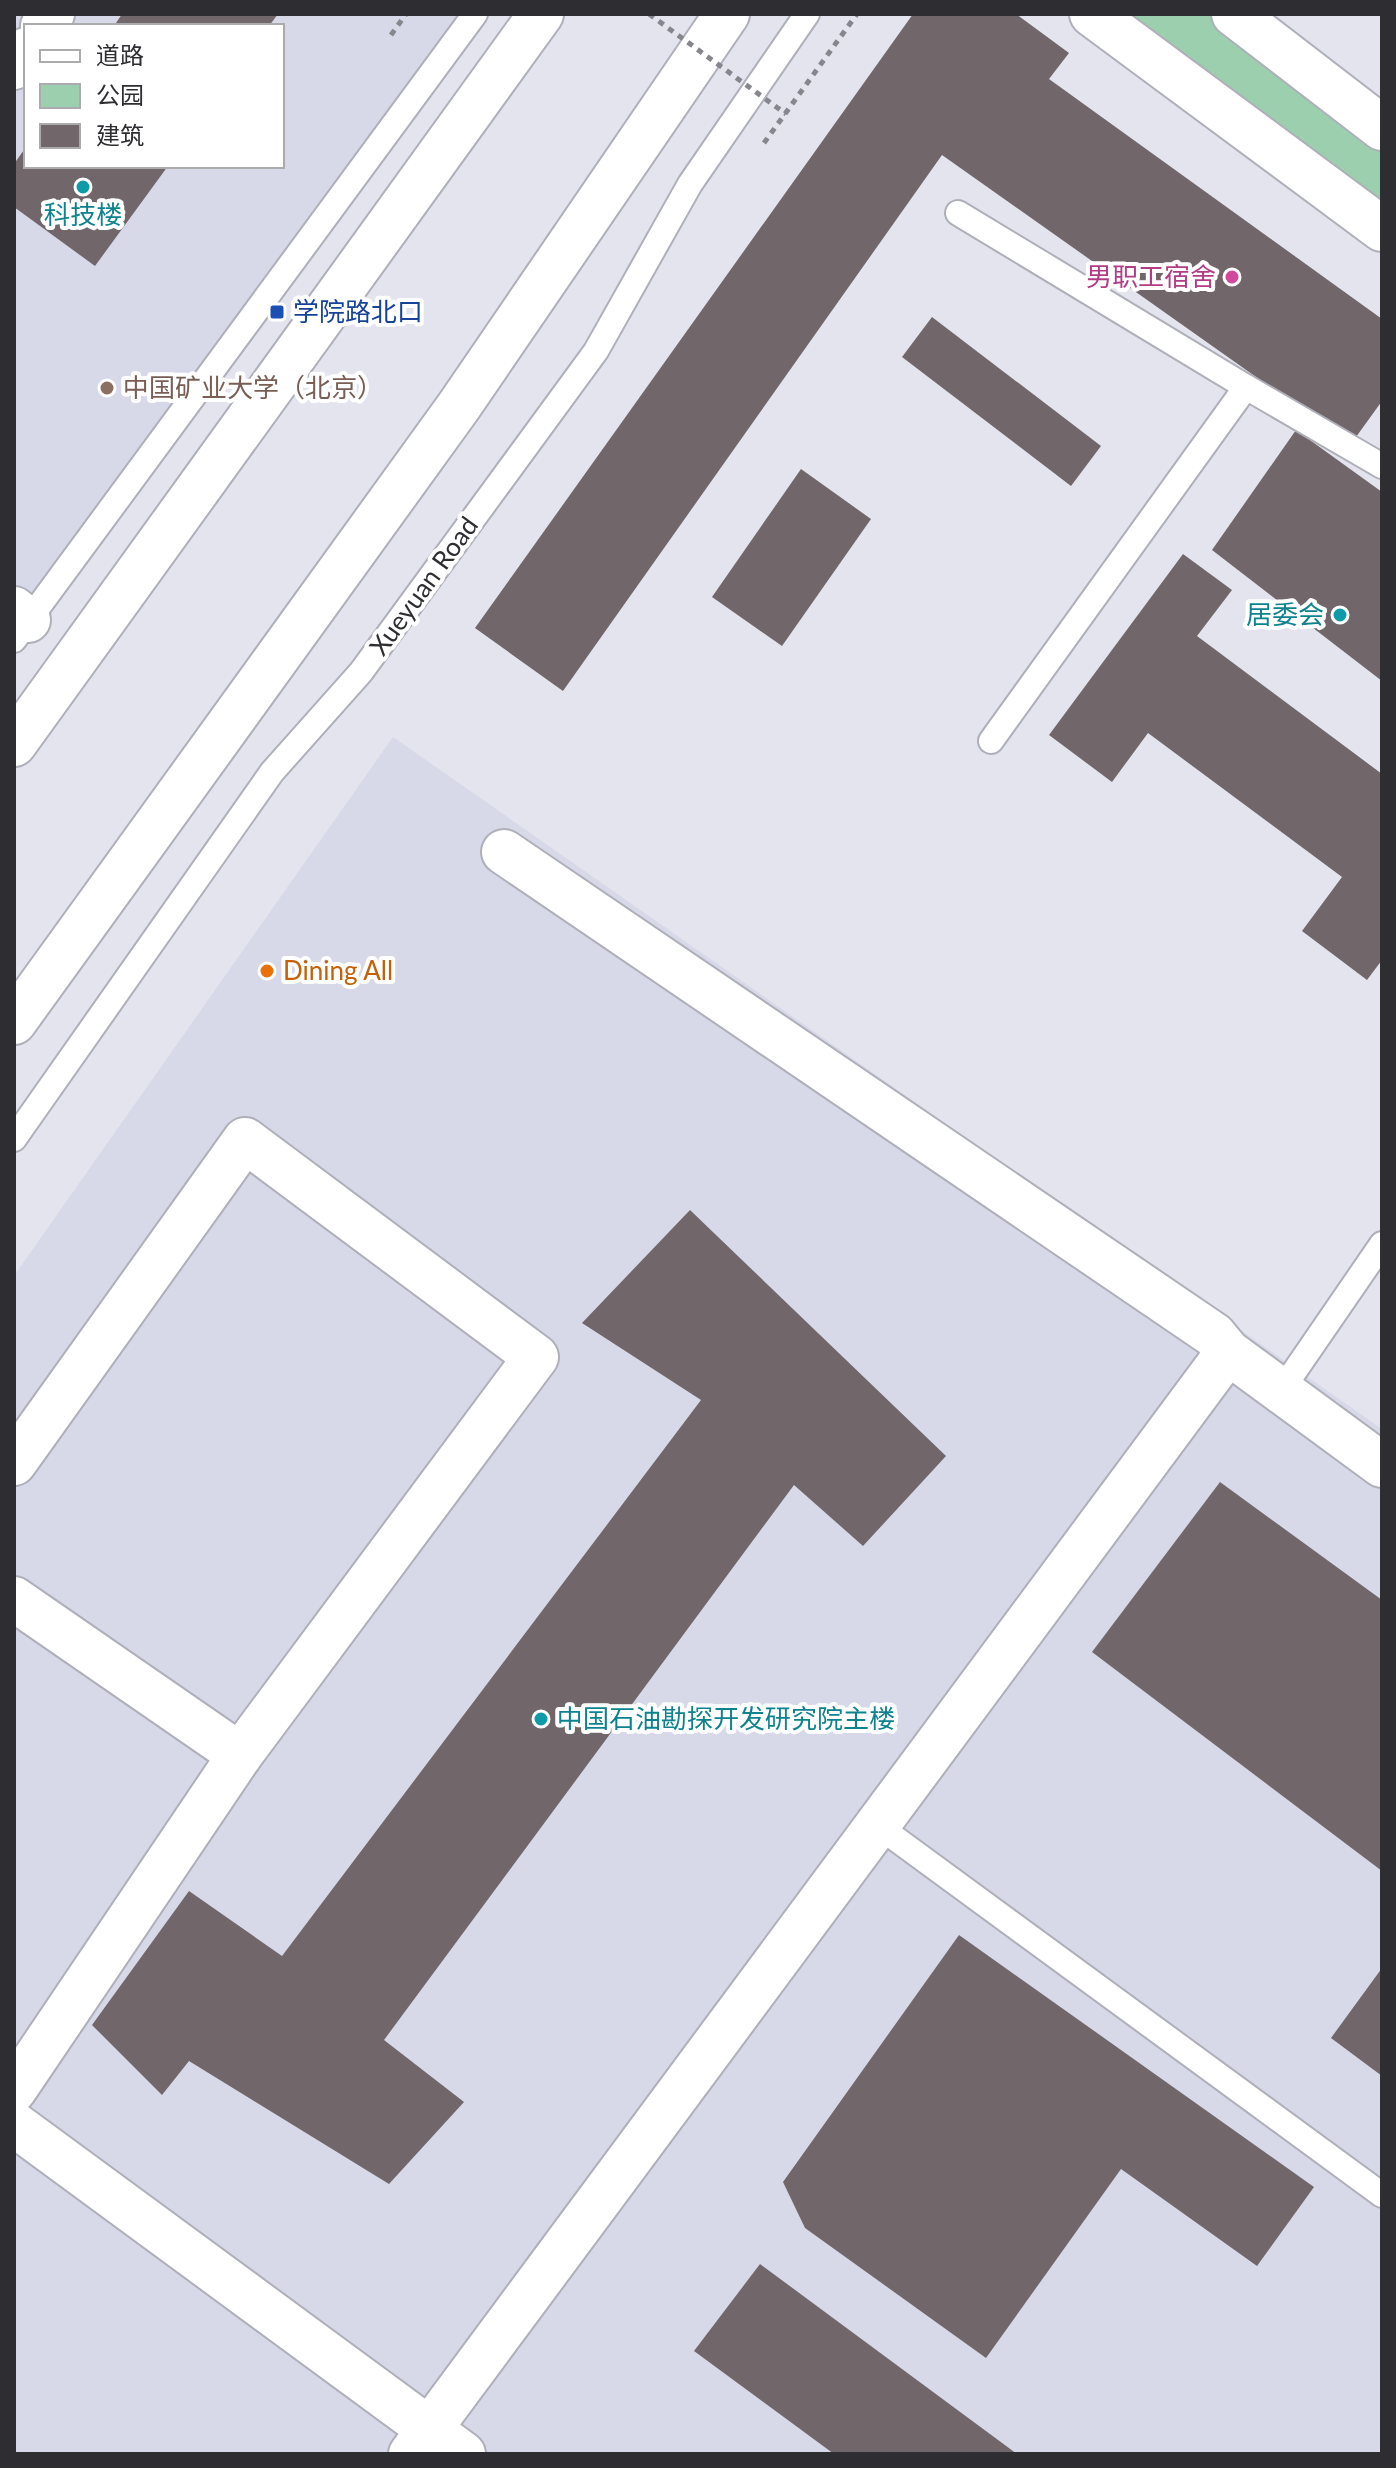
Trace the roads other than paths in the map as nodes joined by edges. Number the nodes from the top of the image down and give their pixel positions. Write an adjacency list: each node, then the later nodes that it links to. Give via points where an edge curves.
1 (475, 14): 12 (lane)
2 (541, 14): 14 (street)
3 (727, 14): 16 (street, via 459,406)
4 (807, 14): 17 (lane, Xueyuan Road, via 690,184 596,351 361,672 272,772)
5 (1092, 14): 9 (street)
6 (1234, 14): 7 (street)
7 (1382, 128)
8 (958, 213): 10 (lane)
9 (1382, 229)
10 (1246, 387): 11 (lane); 13 (lane)
11 (1382, 466)
12 (19, 623)
13 (991, 741)
14 (14, 744)
15 (504, 852): 19 (street, via 1214,1335)
16 (14, 1022)
17 (14, 1139)
18 (1382, 1244): 20 (lane)
19 (1228, 1352): 20 (street); 25 (street)
20 (1281, 1391): 22 (street)
21 (14, 1463): 24 (street, via 245,1140 536,1357)
22 (1382, 1465)
23 (14, 1599): 24 (street)
24 (240, 1755): 26 (street)
25 (877, 1825): 28 (lane); 29 (street)
26 (14, 2090)
27 (14, 2124): 29 (street)
28 (1382, 2195)
29 (434, 2446)

